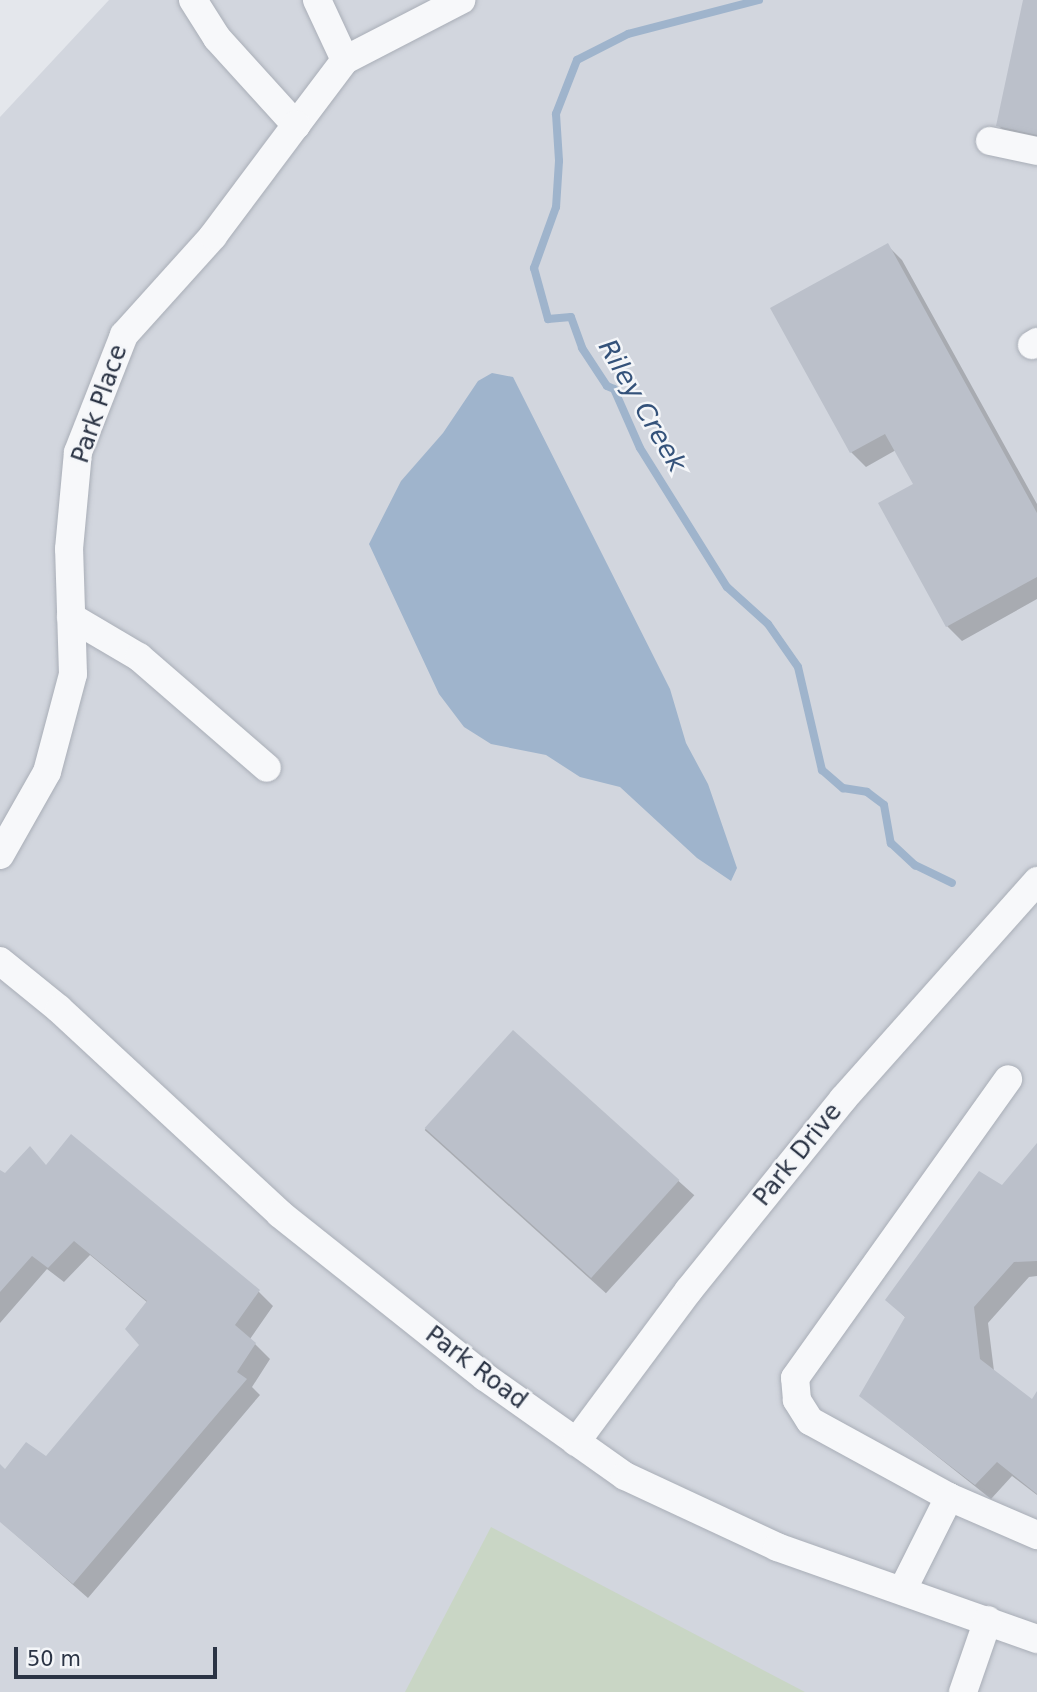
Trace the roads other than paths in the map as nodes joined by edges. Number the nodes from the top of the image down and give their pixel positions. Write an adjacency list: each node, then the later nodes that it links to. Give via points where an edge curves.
1 (193, 0): 5 (street, via 217,38)
2 (317, 0): 4 (street)
3 (461, 0): 4 (street)
4 (345, 60): 5 (street, Park Place)
5 (296, 125): 8 (street, Park Place, via 213,236 124,335 78,452 69,549)
6 (990, 141): 7 (street)
7 (1037, 151)
8 (71, 617): 9 (street, via 139,657); 10 (street, Park Place, via 73,674 47,772)
9 (267, 768)
10 (0, 855)
11 (1037, 881): 14 (street, Park Drive, via 843,1099 689,1290)
12 (0, 961): 14 (street, Park Road, via 59,1009 280,1214 485,1377)
13 (1008, 1079): 15 (street, via 795,1378 797,1400 810,1421)
14 (576, 1442): 17 (street, Park Road, via 625,1476 778,1547)
15 (949, 1497): 16 (street); 17 (street)
16 (1037, 1535)
17 (903, 1589): 18 (street, Park Road)
18 (988, 1620): 19 (street, Park Road); 20 (street)
19 (1037, 1639)
20 (963, 1692)

